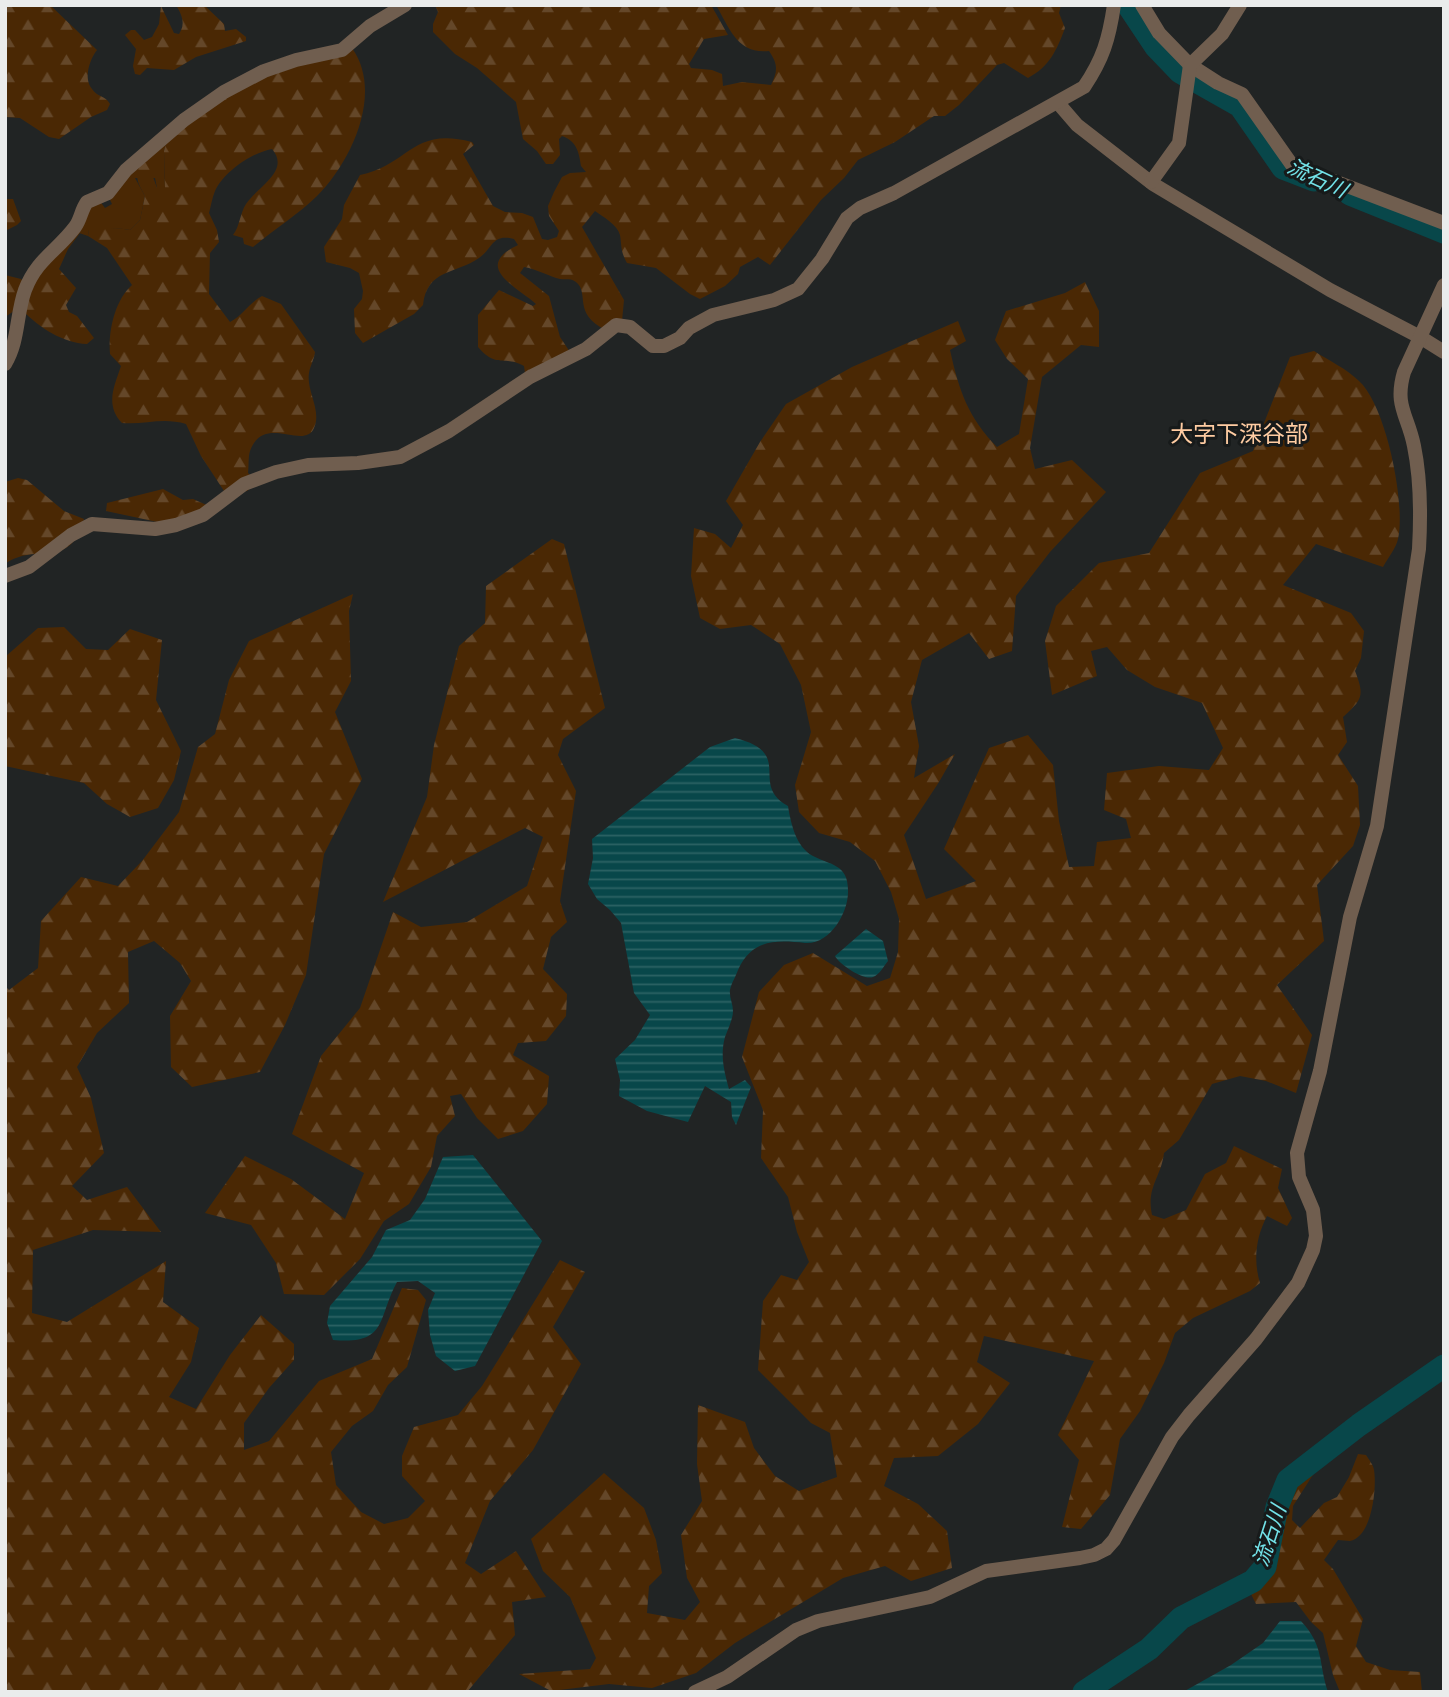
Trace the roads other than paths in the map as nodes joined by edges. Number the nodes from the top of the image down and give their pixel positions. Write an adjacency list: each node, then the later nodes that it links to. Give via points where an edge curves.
1 (405, 5): 12 (street, via 342,50 264,71 225,92 126,170 108,193 87,202 75,228 30,279 15,343)
2 (1114, 5): 6 (street, via 1099,66 1084,87)
3 (1142, 5): 5 (street, via 1159,33)
4 (1240, 5): 5 (street, via 1222,34)
5 (1190, 65): 7 (street, via 1179,143); 8 (street, via 1242,94 1292,164)
6 (1058, 103): 7 (street, via 1077,125); 13 (street, via 860,208 847,218 798,289 786,295 713,315 664,346 653,346 630,327 616,324 586,349 530,377 449,431 400,457 275,472 244,484 203,515 176,525 142,529 92,524 29,566)
7 (1151, 182): 10 (street, via 1330,290)
8 (1444, 223)
9 (1444, 285): 10 (street)
10 (1420, 337): 11 (street); 14 (street, via 1404,372 1399,400 1414,443 1421,506 1419,549 1377,826 1350,917 1320,1071 1297,1153 1296,1167 1313,1210 1316,1236 1306,1269 1256,1339 1180,1426 1122,1530 1106,1549 1080,1558 986,1571 930,1597 818,1621)
11 (1444, 352)
12 (5, 363)
13 (5, 576)
14 (695, 1692)

